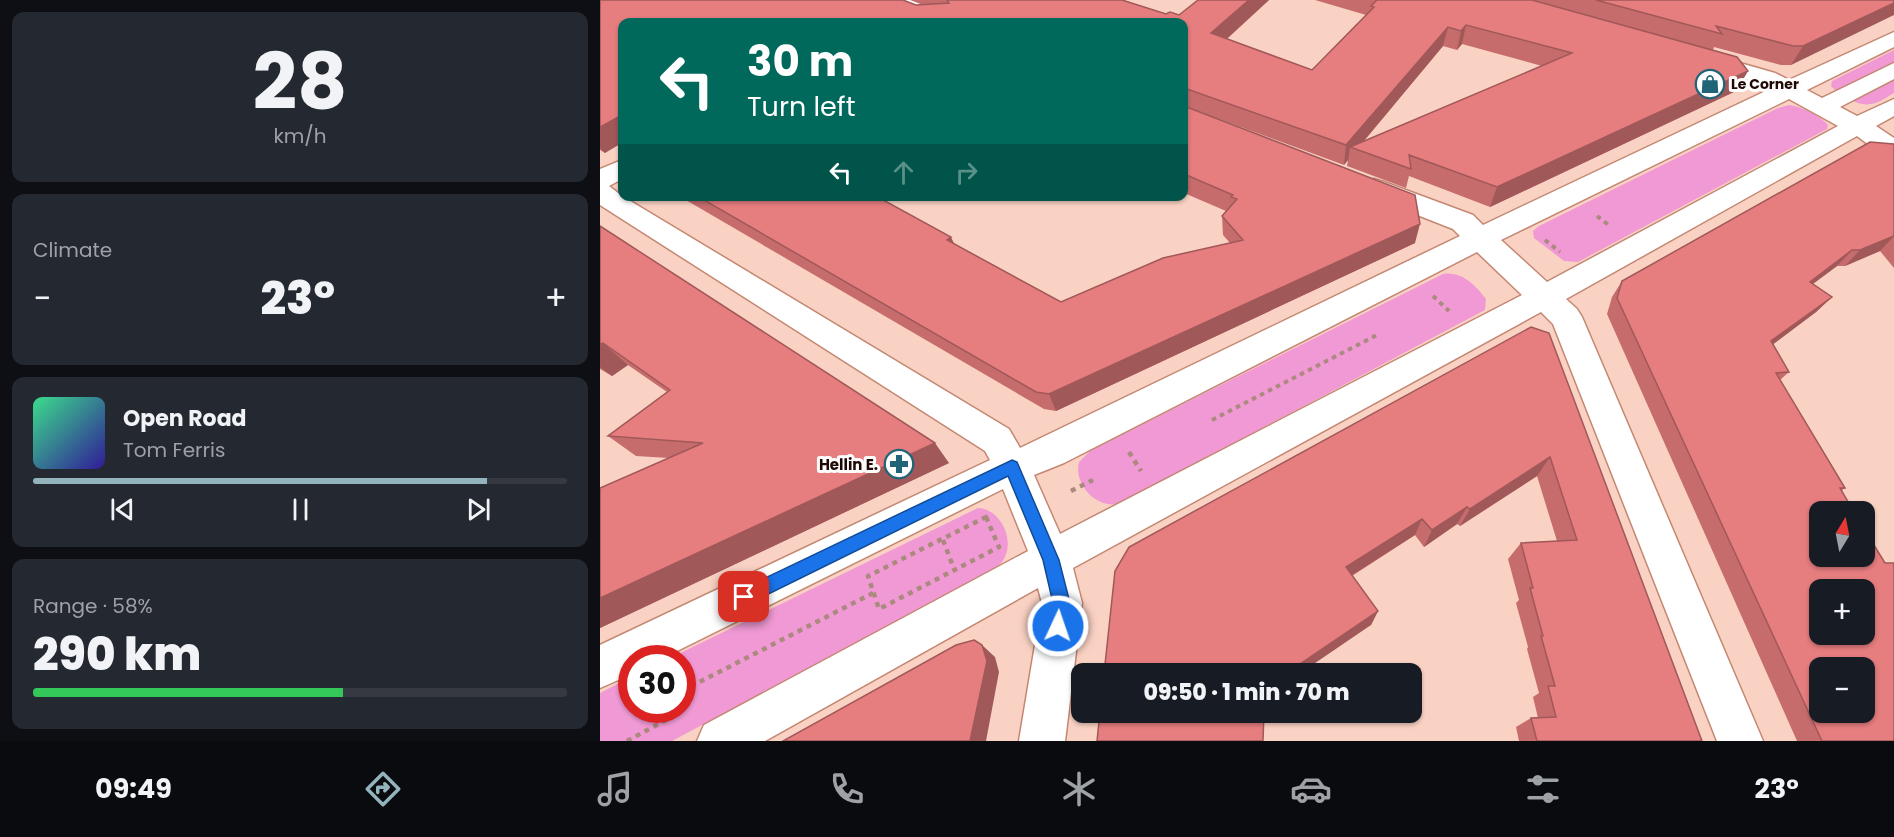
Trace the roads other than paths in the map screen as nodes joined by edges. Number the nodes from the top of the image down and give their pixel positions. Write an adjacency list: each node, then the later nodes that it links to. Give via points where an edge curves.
1 (902, 3): 2 (street); 3 (street)
2 (884, 18)
3 (931, 18)
4 (1894, 39): 7 (street)
5 (1689, 56): 7 (street, via 1767,78)
6 (1894, 70): 9 (street)
7 (1790, 90): 9 (street); 16 (street)
8 (1894, 106): 10 (street)
9 (1822, 107): 10 (street)
10 (1856, 125): 11 (street); 17 (street)
11 (1894, 151)
12 (618, 170): 14 (street)
13 (1351, 179): 16 (street, via 1462,222)
14 (600, 180)
15 (600, 193): 18 (street, via 997,440)
16 (1480, 238): 17 (street); 18 (street, via 1062,446)
17 (1544, 297): 19 (street); 23 (street, via 1566,317)
18 (1012, 466): 19 (street); 20 (street)
19 (1051, 560): 21 (street); 22 (street, via 1062,603)
20 (600, 667)
21 (720, 741)
22 (1042, 741)
23 (1740, 741)

